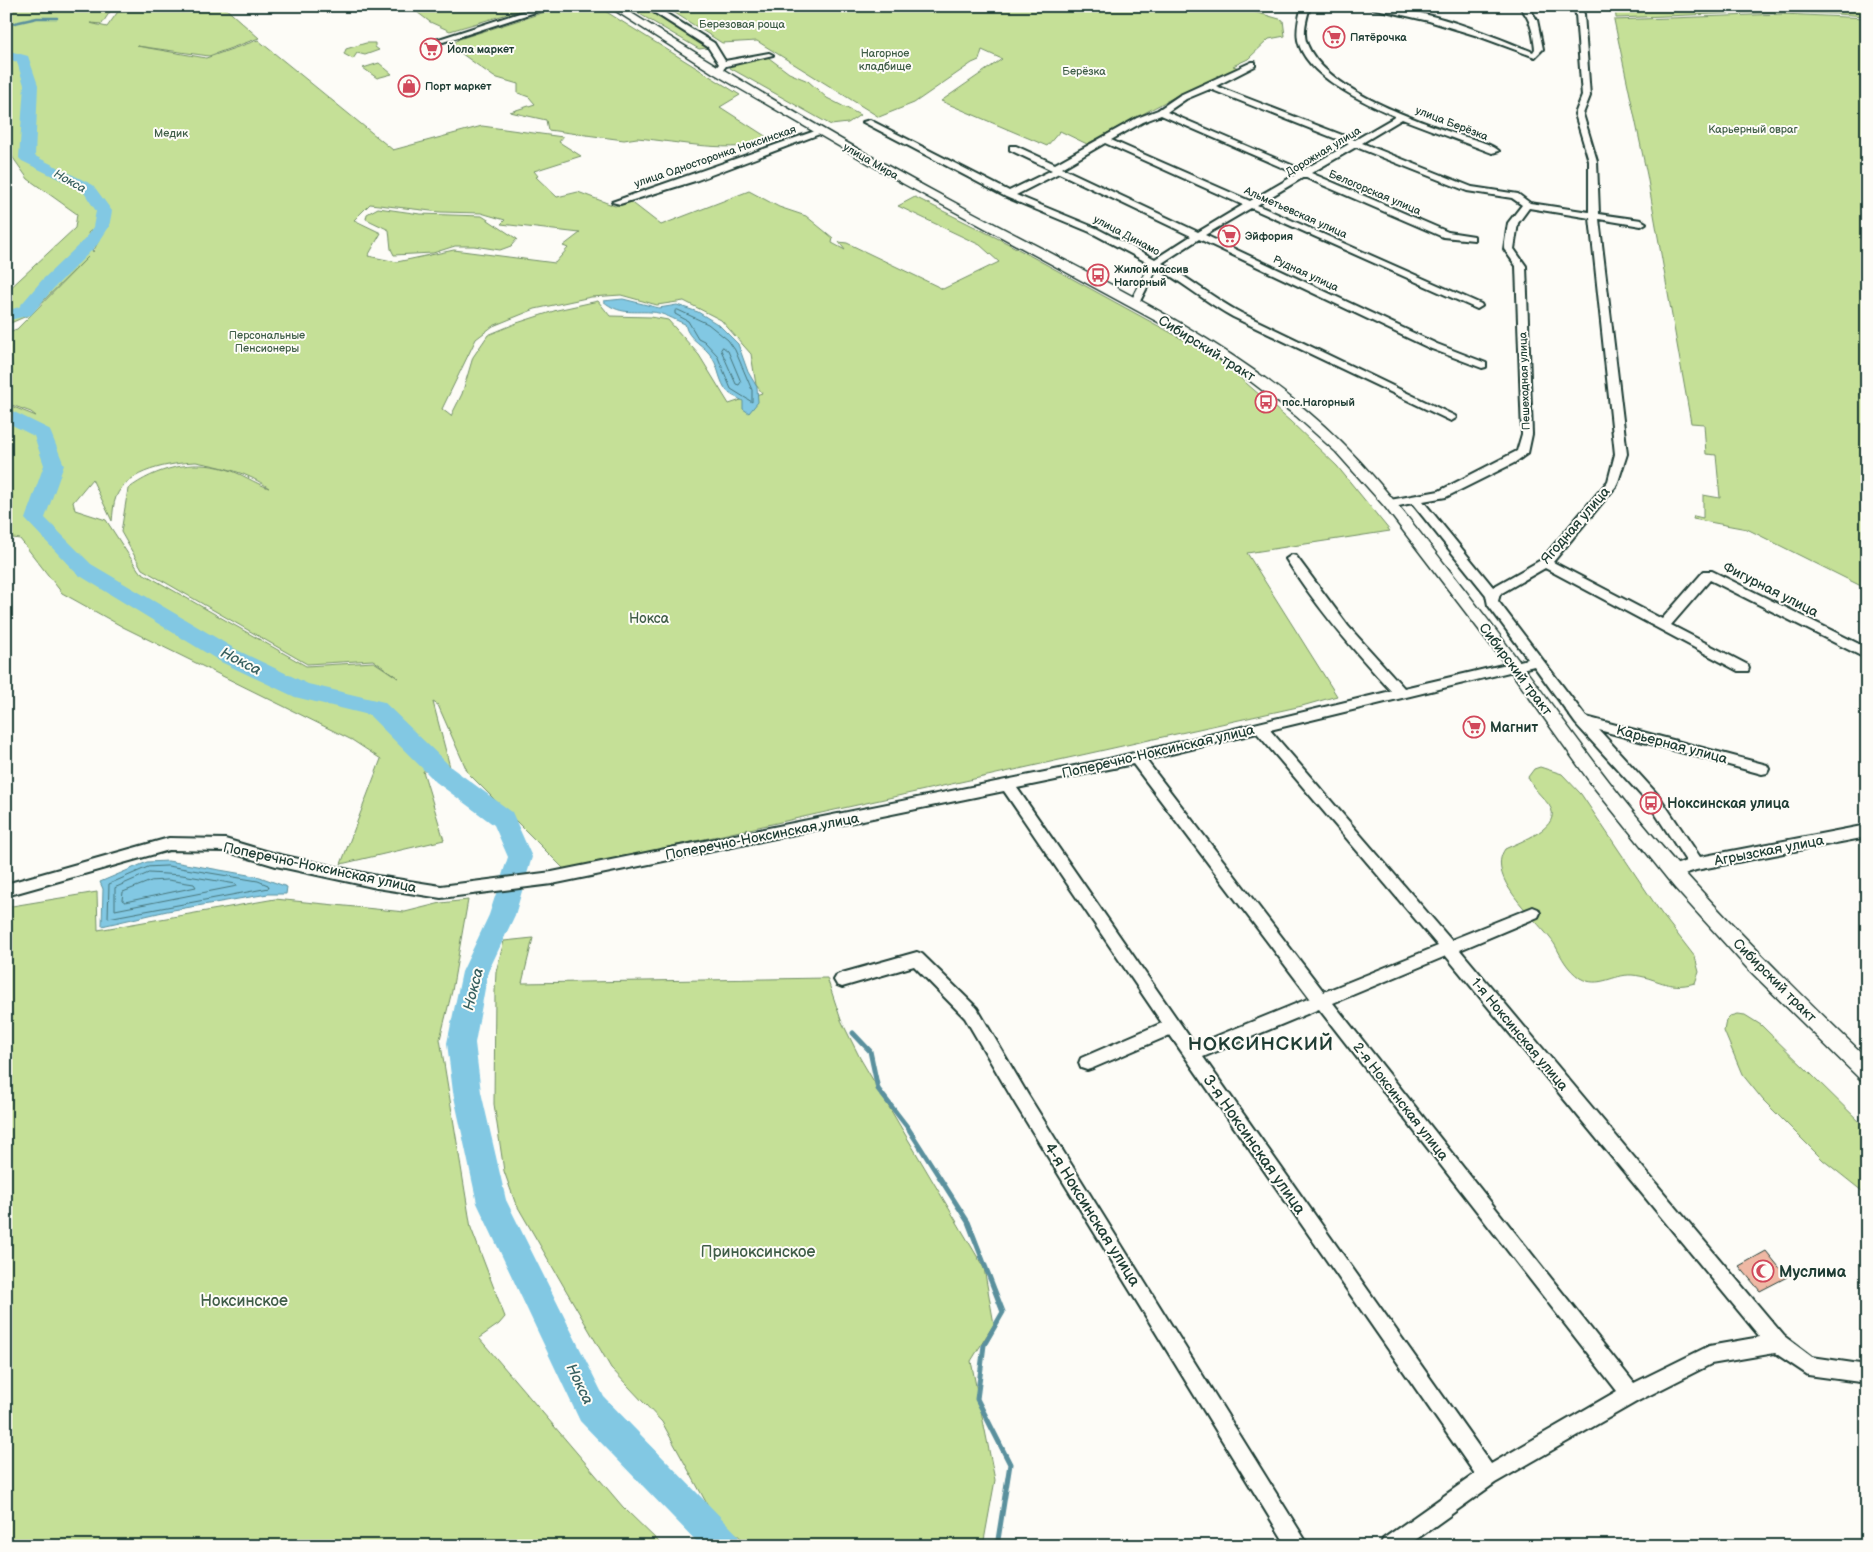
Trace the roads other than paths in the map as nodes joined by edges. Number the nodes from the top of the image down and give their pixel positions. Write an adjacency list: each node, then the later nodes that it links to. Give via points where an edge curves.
1 (550, 6): 8 (street)
2 (613, 6): 11 (main road, улица Мира)
3 (648, 6): 11 (street, via 711,45)
4 (1306, 6): 14 (street, via 1301,35 1313,61 1325,74 1350,90)
5 (1367, 6): 6 (street, via 1437,21 1535,55 1539,49 1535,28 1528,9)
6 (1523, 6)
7 (1576, 6): 27 (street, Ягодная улица, via 1580,14 1586,96 1580,114 1593,161)
8 (440, 40)
9 (769, 55): 11 (street)
10 (1252, 64): 12 (street)
11 (720, 67): 16 (main road, улица Мира)
12 (1210, 86): 13 (street); 18 (street)
13 (1161, 112): 17 (street); 22 (street, Белогорская улица)
14 (1400, 116): 18 (street, Дорожная улица); 20 (street, улица Берёзка)
15 (867, 122): 23 (street, улица Динамо)
16 (821, 132): 24 (street, улица Односторонка Ноксинская, via 692,179); 32 (main road, улица Мира)
17 (1105, 140): 21 (street, via 1057,167); 25 (street, Альметьевская улица)
18 (1354, 145): 22 (street, Дорожная улица); 26 (street, via 1470,190 1515,196)
19 (1013, 148): 21 (street, Рудная улица)
20 (1495, 151)
21 (1058, 170): 23 (street); 29 (street, Рудная улица)
22 (1305, 175): 25 (street, Дорожная улица); 30 (street, Белогорская улица, via 1446,235)
23 (1009, 195): 31 (street, улица Динамо, via 1093,230)
24 (617, 202)
25 (1254, 205): 29 (street, Дорожная улица); 33 (street, Альметьевская улица)
26 (1527, 205): 27 (street); 36 (street, Пешеходная улица, via 1513,224 1509,249 1521,266 1527,434 1522,452 1442,494)
27 (1594, 215): 28 (street); 39 (street, Ягодная улица, via 1620,454 1618,469 1613,482)
28 (1641, 222)
29 (1197, 236): 31 (street, Дорожная улица); 34 (street, Рудная улица, via 1433,346)
30 (1472, 238)
31 (1155, 263): 32 (street); 35 (street, улица Динамо, via 1237,316)
32 (1135, 303): 37 (main road, Сибирский тракт, via 1233,361 1280,396 1341,449)
33 (1477, 306)
34 (1482, 364)
35 (1451, 418)
36 (1415, 499): 37 (street, Пешеходная улица); 40 (street)
37 (1390, 504): 44 (main road, Сибирский тракт)
38 (1292, 559): 46 (street, via 1321,602 1363,654)
39 (1546, 563): 40 (street, Ягодная улица); 41 (street)
40 (1492, 594): 43 (street, via 1492,602)
41 (1664, 625): 42 (street, Фигурная улица, via 1708,574); 45 (street)
42 (1867, 654)
43 (1537, 661): 44 (street, Поперечно-Ноксинская улица); 47 (street)
44 (1515, 665): 46 (street, Поперечно-Ноксинская улица); 54 (main road, Сибирский тракт, via 1598,780)
45 (1743, 668)
46 (1402, 695): 48 (street, Поперечно-Ноксинская улица)
47 (1581, 720): 50 (street, Карьерная улица); 53 (street, via 1654,800)
48 (1260, 728): 49 (street, Поперечно-Ноксинская улица); 57 (street, 1-я Ноксинская улица)
49 (1136, 758): 51 (street, Поперечно-Ноксинская улица); 59 (street, 2-я Ноксинская улица)
50 (1762, 769)
51 (1008, 786): 55 (street, Поперечно-Ноксинская улица, via 552,878 441,892 358,878 225,846 169,844); 60 (street, 3-я Ноксинская улица)
52 (1867, 831): 53 (street, Агрызская улица)
53 (1696, 864): 54 (street, Агрызская улица)
54 (1672, 872): 63 (main road, Сибирский тракт, via 1754,962)
55 (6, 890)
56 (1532, 913): 57 (street)
57 (1449, 948): 59 (street); 64 (street, 1-я Ноксинская улица)
58 (842, 980): 68 (street, 4-я Ноксинская улица, via 917,959 971,1013)
59 (1322, 1000): 61 (street); 66 (street, 2-я Ноксинская улица)
60 (1173, 1026): 61 (street, 3-я Ноксинская улица); 62 (street)
61 (1192, 1054): 67 (street, 3-я Ноксинская улица)
62 (1087, 1063)
63 (1867, 1072)
64 (1778, 1343): 65 (street, 1-я Ноксинская улица, via 1808,1366); 66 (street, via 1709,1355)
65 (1867, 1374)
66 (1631, 1394): 67 (street)
67 (1488, 1476): 69 (street)
68 (1299, 1546)
69 (1390, 1546)

